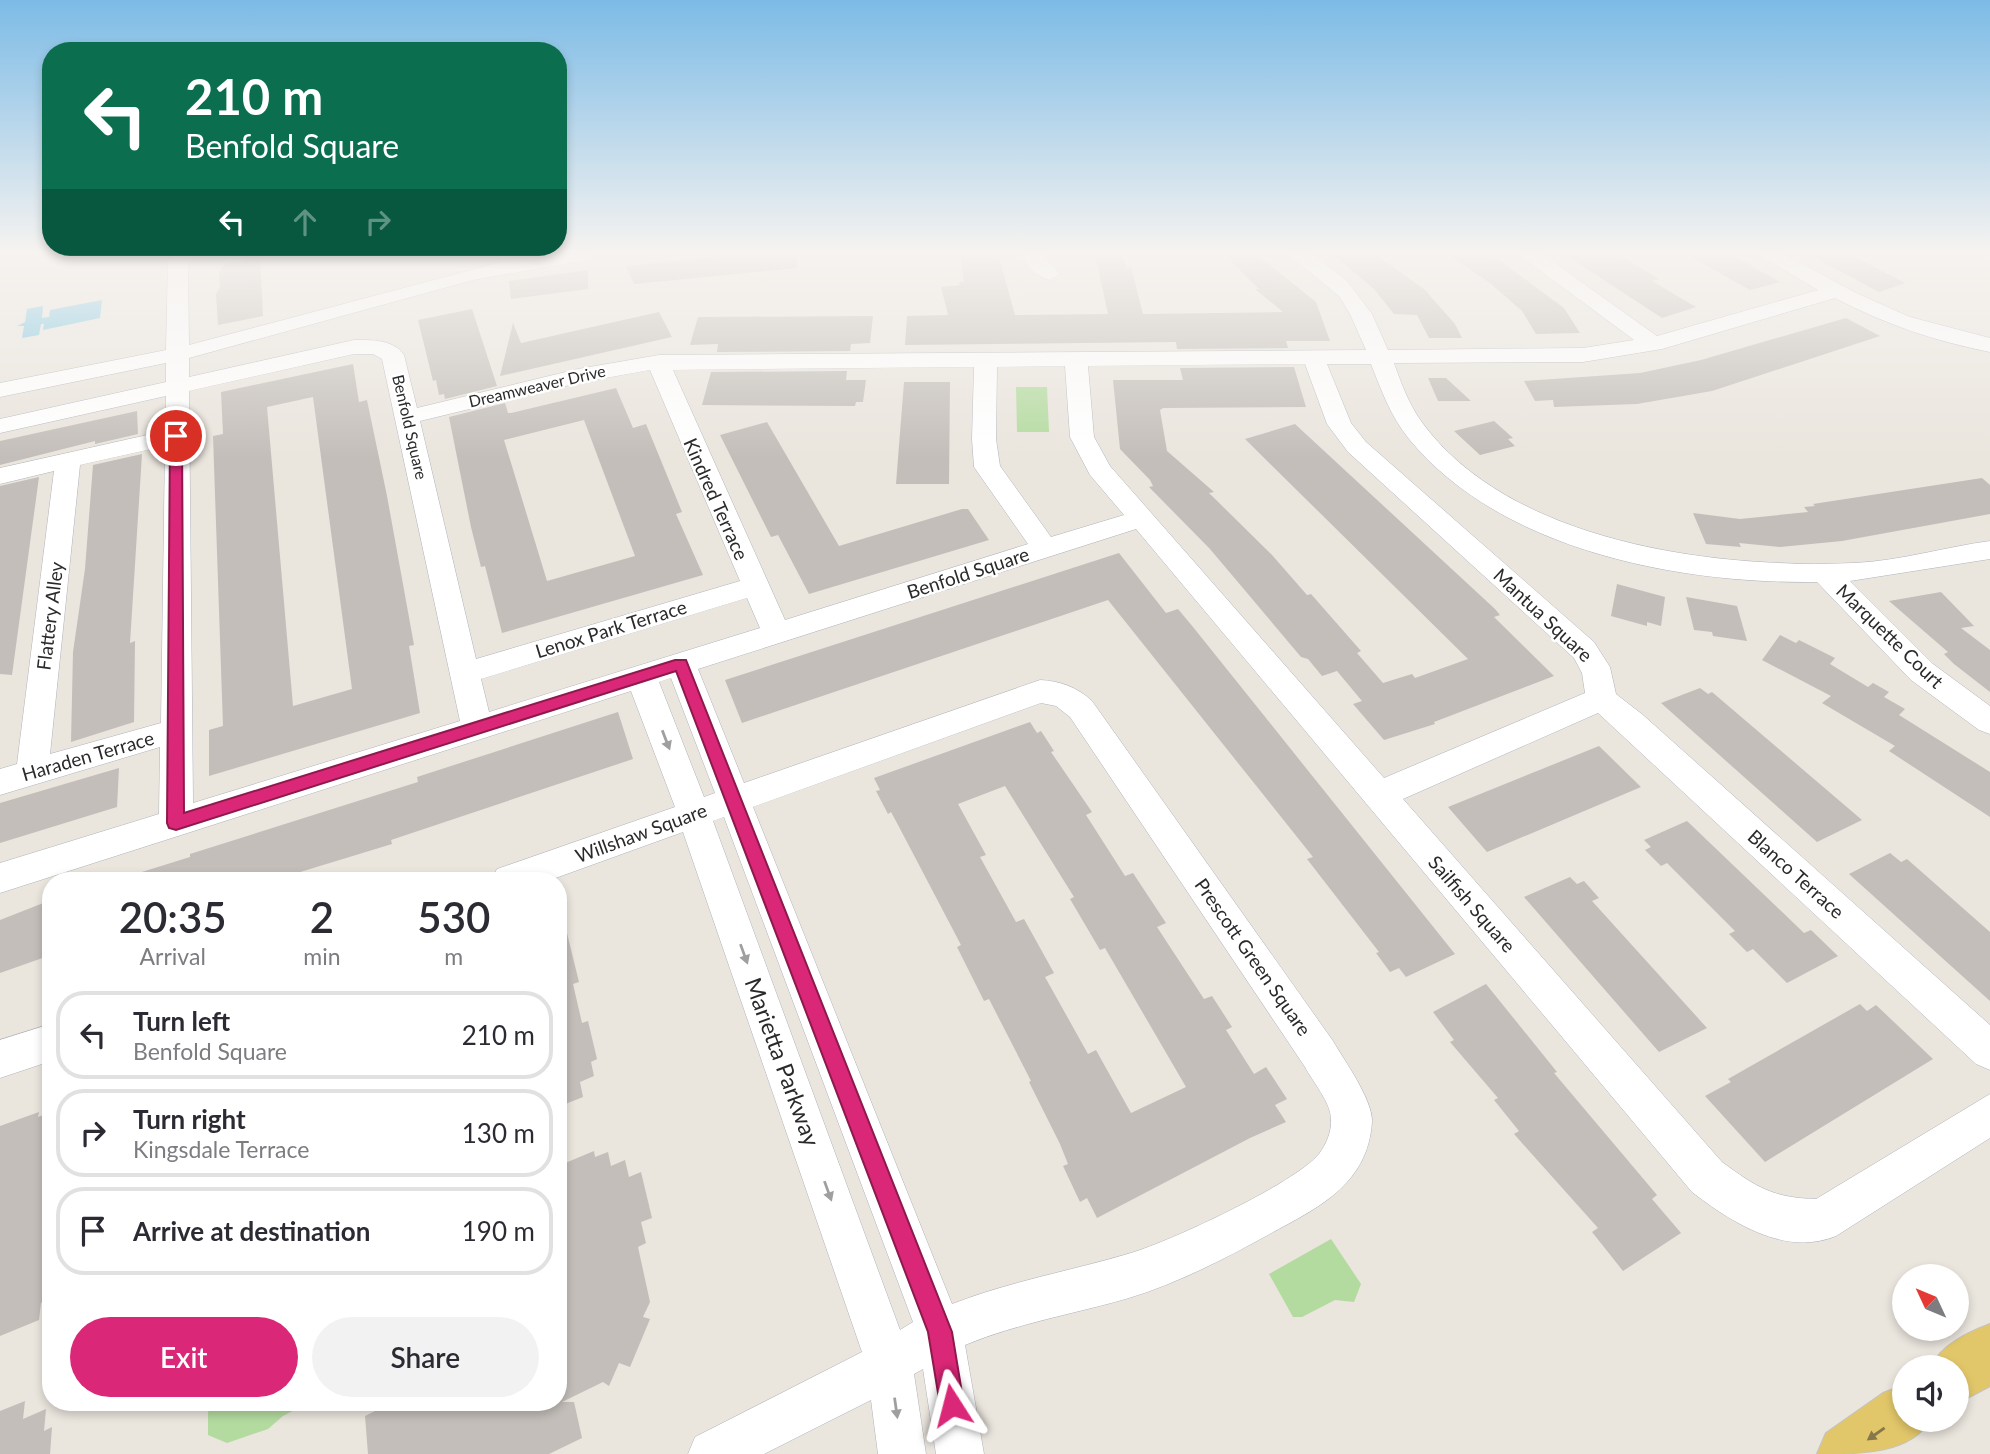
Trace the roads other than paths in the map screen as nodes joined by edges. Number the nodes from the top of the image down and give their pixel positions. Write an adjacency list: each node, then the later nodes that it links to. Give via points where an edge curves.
1 (177, 322): 9 (street)
2 (305, 322): 9 (street)
3 (1363, 322): 10 (street)
4 (1623, 322): 7 (street)
5 (1731, 322): 7 (street, Dreamweaver Drive)
6 (1901, 322): 8 (street)
7 (1654, 344): 10 (street, Dreamweaver Drive, via 1583,355)
8 (1990, 345)
9 (176, 354): 15 (street); 16 (street)
10 (1379, 358): 11 (street, Dreamweaver Drive); 25 (street, via 1402,411 1440,460 1477,488 1529,516 1583,539 1653,559 1779,573)
11 (1314, 359): 12 (street, Dreamweaver Drive); 31 (street, Mantua Square, via 1339,424 1357,447 1584,650 1597,666)
12 (1076, 360): 13 (street, Dreamweaver Drive); 22 (street, Sailfish Square, via 1082,437 1099,469)
13 (986, 361): 14 (street, Dreamweaver Drive); 23 (street, via 987,467)
14 (659, 362): 17 (street, Dreamweaver Drive, via 604,370); 26 (street, Kindred Terrace)
15 (177, 385): 17 (street, Benfold Square, via 354,347 377,347 393,355); 18 (street, Benfold Square); 19 (street)
16 (0, 390)
17 (408, 417): 29 (street, Benfold Square)
18 (0, 426)
19 (176, 436): 20 (street); 34 (street)
20 (68, 460): 21 (street); 35 (street, Flattery Alley)
21 (0, 476)
22 (1139, 519): 23 (street, Benfold Square); 37 (street, Sailfish Square)
23 (1045, 548): 27 (street, Benfold Square)
24 (1990, 550): 25 (street)
25 (1825, 573): 32 (street, Marquette Court, via 1922,672)
26 (755, 586): 27 (street, Kindred Terrace); 29 (street, Lenox Park Terrace)
27 (777, 634): 28 (street, Benfold Square)
28 (681, 664): 30 (street, Benfold Square); 38 (street)
29 (466, 673): 33 (street, Benfold Square)
30 (641, 676): 33 (street, Benfold Square); 39 (street, Marietta Parkway, one-way to 39)
31 (1601, 699): 37 (street); 44 (street, Blanco Terrace)
32 (1990, 722)
33 (477, 728): 40 (street, Benfold Square)
34 (177, 730): 35 (street, Haraden Terrace); 40 (street)
35 (32, 772): 36 (street, Haraden Terrace)
36 (0, 782)
37 (1378, 795): 46 (street, Sailfish Square, via 1707,1177 1744,1205 1786,1220 1821,1221)
38 (733, 800): 39 (street, Willshaw Square); 47 (street); 47 (street, Prescott Green Square, via 1040,691 1066,696 1081,709 1344,1097 1352,1119 1346,1149 1333,1170 1310,1189 1189,1254 1131,1275 1000,1308)
39 (694, 814): 41 (street, Willshaw Square); 49 (street, Marietta Parkway, one-way to 49)
40 (176, 823): 42 (street, Benfold Square)
41 (531, 872)
42 (0, 878)
43 (42, 1045): 45 (street)
44 (1990, 1051)
45 (0, 1059)
46 (1990, 1114)
47 (940, 1332): 49 (street); 54 (street)
48 (1990, 1352): 50 (main road)
49 (889, 1362): 52 (street); 53 (street, Marietta Parkway, one-way to 53)
50 (1969, 1367)
51 (1892, 1422): 55 (main road, one-way to 55)
52 (712, 1454)
53 (902, 1454)
54 (960, 1454)
55 (1847, 1454)

